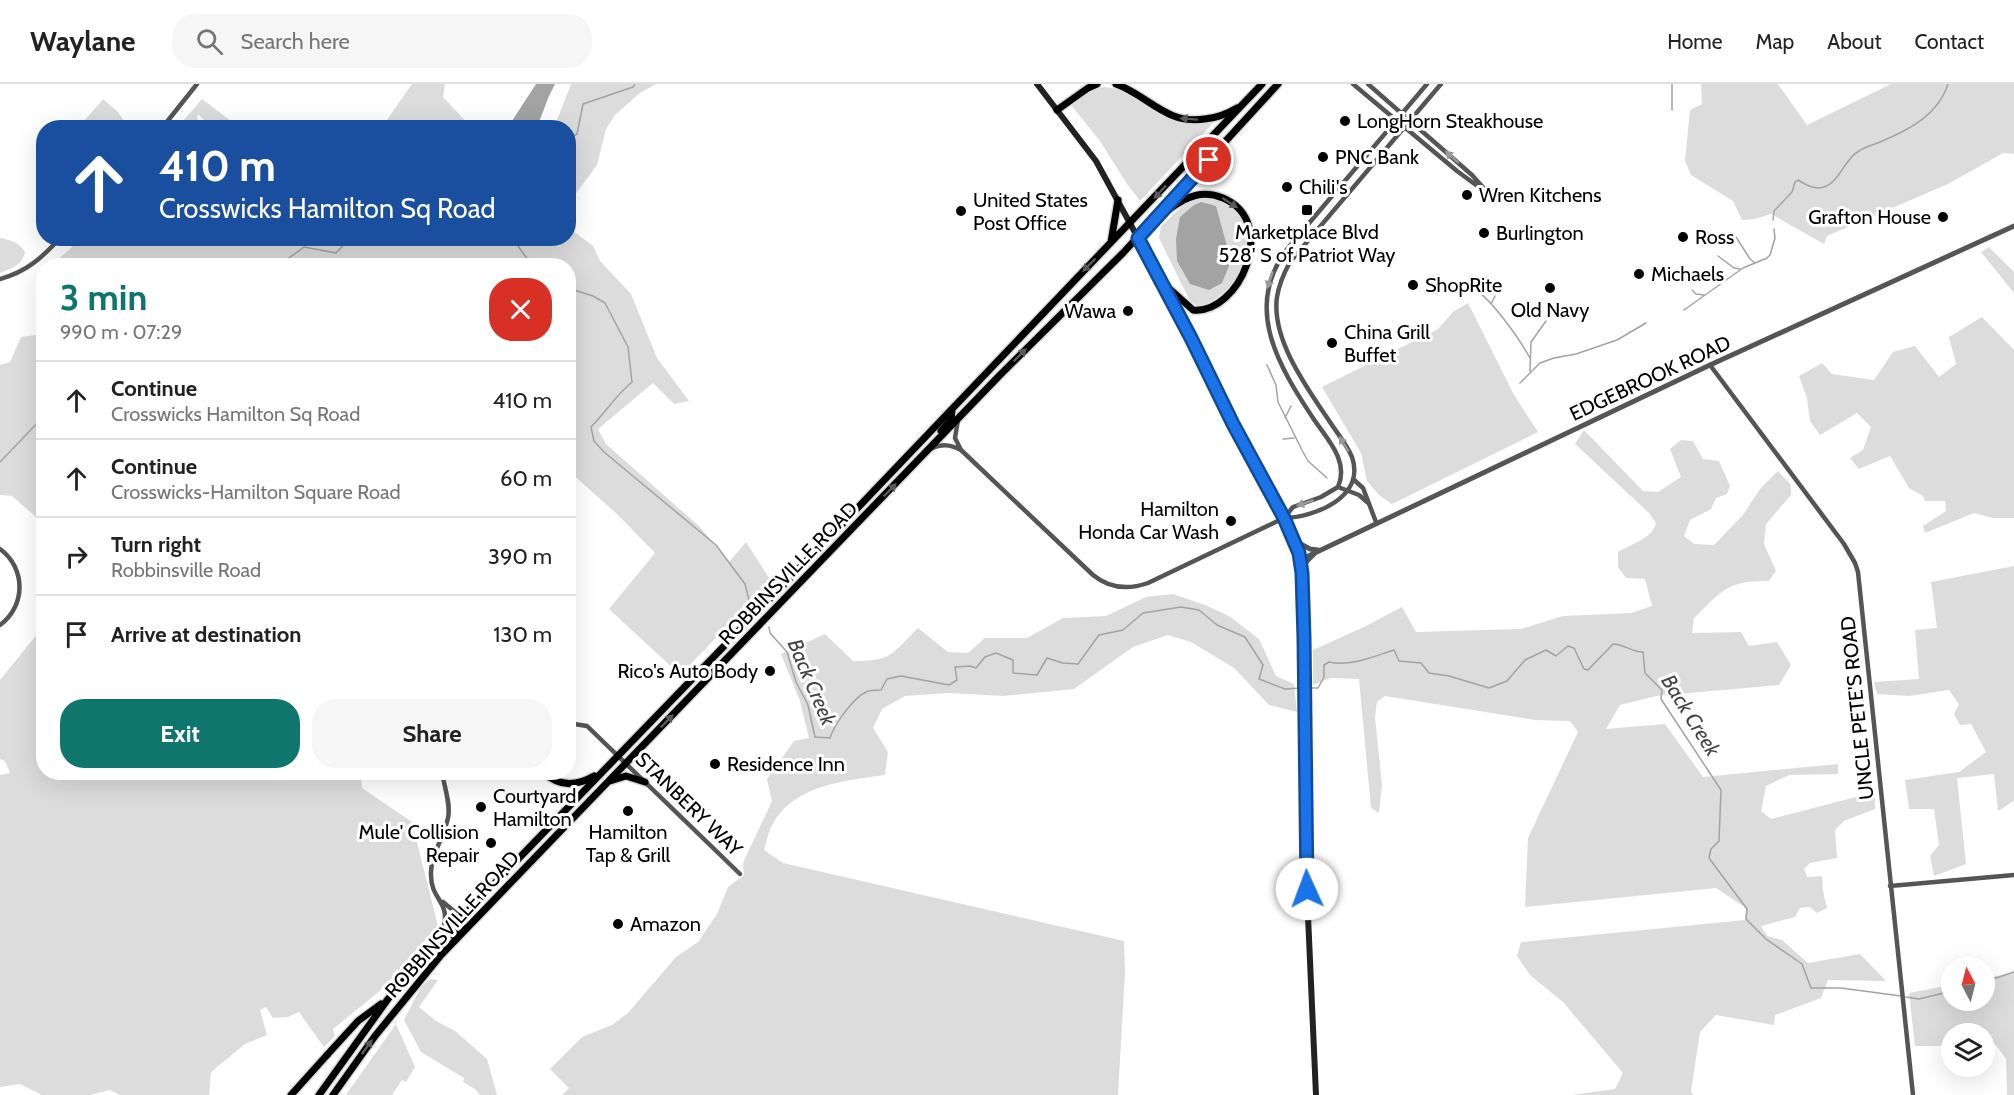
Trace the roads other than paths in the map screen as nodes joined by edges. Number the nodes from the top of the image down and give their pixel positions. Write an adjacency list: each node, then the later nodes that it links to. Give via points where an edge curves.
1 (197, 84): 14 (street)
2 (1037, 84): 12 (main road)
3 (1097, 84): 12 (main road)
4 (1116, 84): 11 (main road, one-way to 4, via 1215,118 1194,121 1162,112)
5 (1262, 84): 11 (main road, ROBBINSVILLE ROAD)
6 (1278, 84): 19 (main road, ROBBINSVILLE ROAD)
7 (1353, 84): 15 (street)
8 (1368, 84): 13 (street)
9 (1427, 84): 13 (street)
10 (1442, 84): 16 (street)
11 (1244, 104): 20 (main road, ROBBINSVILLE ROAD, one-way to 20)
12 (1057, 110): 18 (main road, via 1096,161)
13 (1402, 114): 15 (street); 16 (street)
14 (168, 120)
15 (1396, 121): 17 (street); 35 (street, one-way to 35, via 1280,258 1266,293 1267,322 1279,356 1341,463)
16 (1410, 121): 17 (street); 17 (street, one-way to 16, via 1491,196)
17 (1404, 128): 34 (street, one-way to 17, via 1351,455 1310,393 1282,336 1277,296 1290,262)
18 (1118, 200): 20 (main road); 23 (main road)
19 (1159, 216): 22 (main road, ROBBINSVILLE ROAD); 28 (main road, one-way to 28, via 1190,196 1209,194 1234,204 1248,222 1250,233 1248,262 1237,285 1209,307 1193,310)
20 (1130, 223): 22 (main road); 23 (main road, ROBBINSVILLE ROAD)
21 (2014, 226): 29 (street, EDGEBROOK ROAD)
22 (1138, 238): 28 (main road); 31 (main road, ROBBINSVILLE ROAD, one-way to 22)
23 (1110, 244): 30 (main road, ROBBINSVILLE ROAD, one-way to 30)
24 (52, 246): 25 (street)
25 (39, 258)
26 (36, 261): 27 (street)
27 (0, 279)
28 (1162, 282): 38 (main road)
29 (1710, 365): 39 (street, EDGEBROOK ROAD); 57 (street, UNCLE PETE'S ROAD, via 1855,563)
30 (952, 410): 32 (main road, via 951,420); 48 (main road, ROBBINSVILLE ROAD)
31 (957, 420): 32 (main road, ROBBINSVILLE ROAD); 33 (street, via 955,438)
32 (930, 449): 33 (street, via 942,444); 49 (main road, ROBBINSVILLE ROAD, one-way to 32)
33 (961, 450): 38 (street, via 1093,575 1111,586 1137,587 1148,583)
34 (1353, 479): 36 (street); 37 (street, via 1363,488)
35 (1338, 487): 36 (street); 38 (street, one-way to 38, via 1293,507)
36 (1348, 491): 37 (street); 38 (street, via 1328,507)
37 (1367, 503): 39 (street)
38 (1284, 518): 40 (main road)
39 (1376, 522): 41 (street, EDGEBROOK ROAD)
40 (1295, 541): 41 (street, via 1310,549); 44 (main road)
41 (1326, 548): 43 (street, EDGEBROOK ROAD)
42 (0, 549): 46 (street, via 14,564 20,588 14,610)
43 (1316, 553): 44 (street, EDGEBROOK ROAD); 45 (street)
44 (1300, 560): 45 (main road)
45 (1302, 573): 66 (main road, via 1308,916)
46 (0, 625)
47 (576, 724): 48 (street, STANBERY WAY, via 588,726)
48 (618, 755): 49 (street, STANBERY WAY); 50 (main road, ROBBINSVILLE ROAD)
49 (626, 763): 53 (main road, ROBBINSVILLE ROAD); 54 (street, STANBERY WAY)
50 (602, 772): 52 (main road, via 573,784); 59 (main road, ROBBINSVILLE ROAD)
51 (443, 780): 58 (street, via 448,817 430,873 431,885)
52 (554, 780)
53 (608, 782): 54 (main road, via 626,776); 61 (main road, ROBBINSVILLE ROAD)
54 (645, 782): 55 (street, STANBERY WAY)
55 (740, 874)
56 (2014, 875): 57 (street)
57 (1890, 886): 67 (street, UNCLE PETE'S ROAD)
58 (439, 898): 59 (street); 60 (street, via 446,914)
59 (461, 917): 60 (main road, ROBBINSVILLE ROAD); 61 (main road, via 461,927)
60 (440, 939): 62 (main road, ROBBINSVILLE ROAD)
61 (441, 955): 65 (main road, ROBBINSVILLE ROAD, one-way to 61, via 380,1029)
62 (388, 999): 63 (main road, via 357,1021); 64 (main road, ROBBINSVILLE ROAD)
63 (291, 1095)
64 (319, 1095)
65 (333, 1095)
66 (1316, 1095)
67 (1913, 1095)

